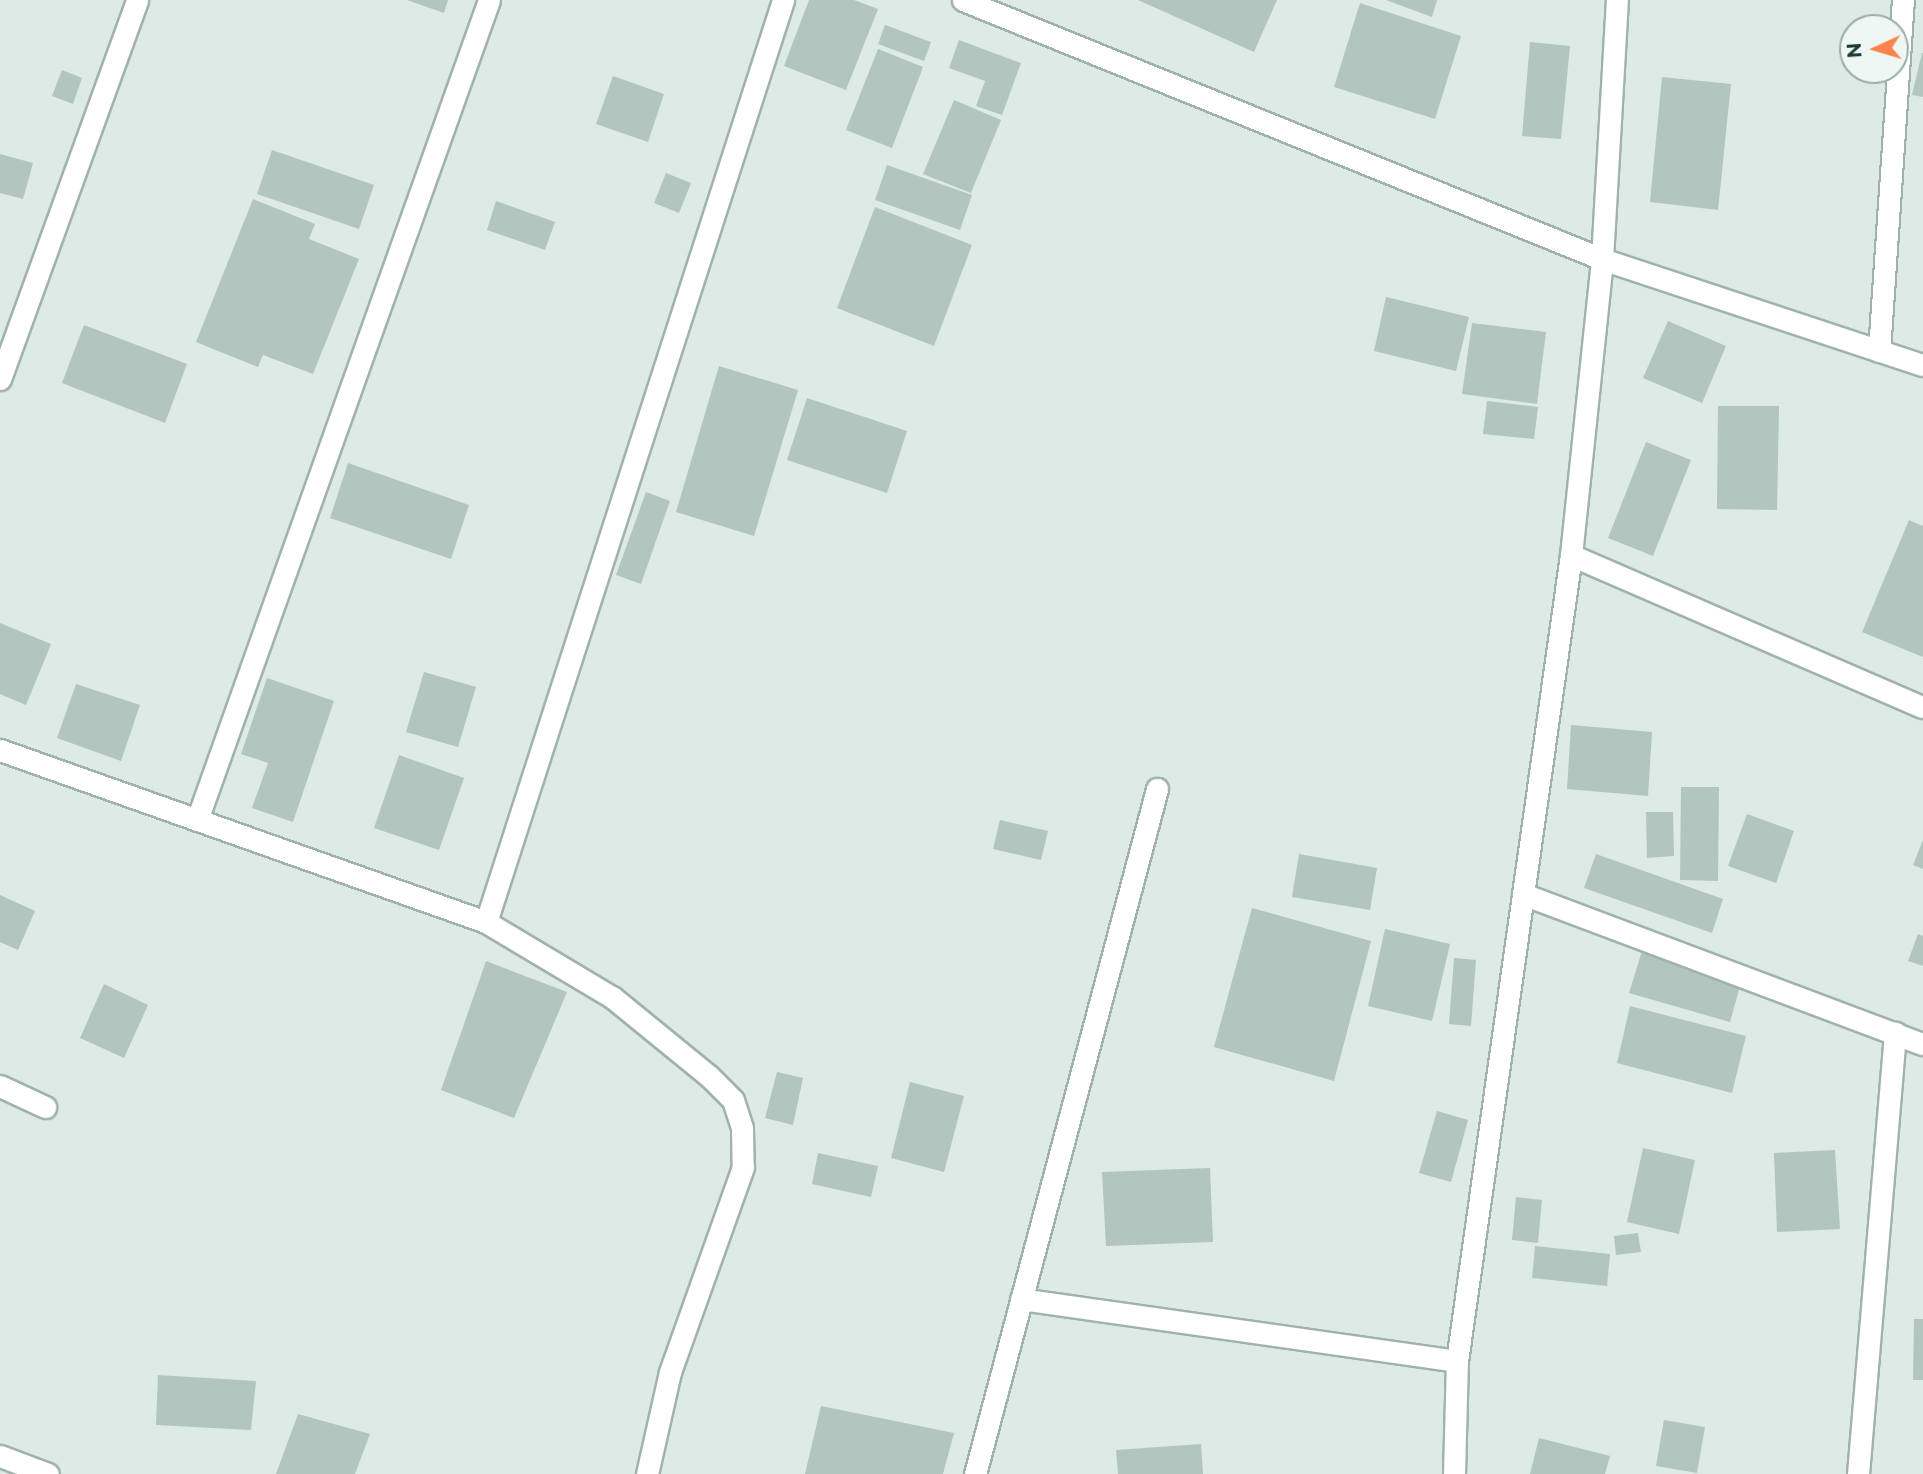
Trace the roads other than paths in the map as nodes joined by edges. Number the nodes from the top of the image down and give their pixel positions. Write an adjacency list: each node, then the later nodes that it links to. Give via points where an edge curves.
1 (137, 0): 10 (street)
2 (489, 0): 15 (street)
3 (783, 0): 17 (street)
4 (963, 0): 7 (street)
5 (1617, 0): 7 (street)
6 (1903, 0): 8 (street)
7 (1602, 258): 8 (street); 11 (street)
8 (1879, 351): 9 (street)
9 (1923, 365)
10 (0, 379)
11 (1571, 555): 12 (street); 16 (street)
12 (1923, 707)
13 (0, 750): 15 (street)
14 (1157, 789): 22 (street)
15 (197, 820): 17 (street)
16 (1523, 894): 18 (street); 23 (street)
17 (486, 922): 26 (street, via 612,997 709,1076 733,1101 742,1128 743,1167 670,1372)
18 (1895, 1033): 19 (street); 29 (street)
19 (1923, 1044)
20 (0, 1086): 21 (street)
21 (45, 1107)
22 (1021, 1299): 23 (street); 27 (street)
23 (1457, 1362): 28 (street)
24 (0, 1456): 25 (street)
25 (48, 1474)
26 (647, 1474)
27 (975, 1474)
28 (1454, 1474)
29 (1858, 1474)

